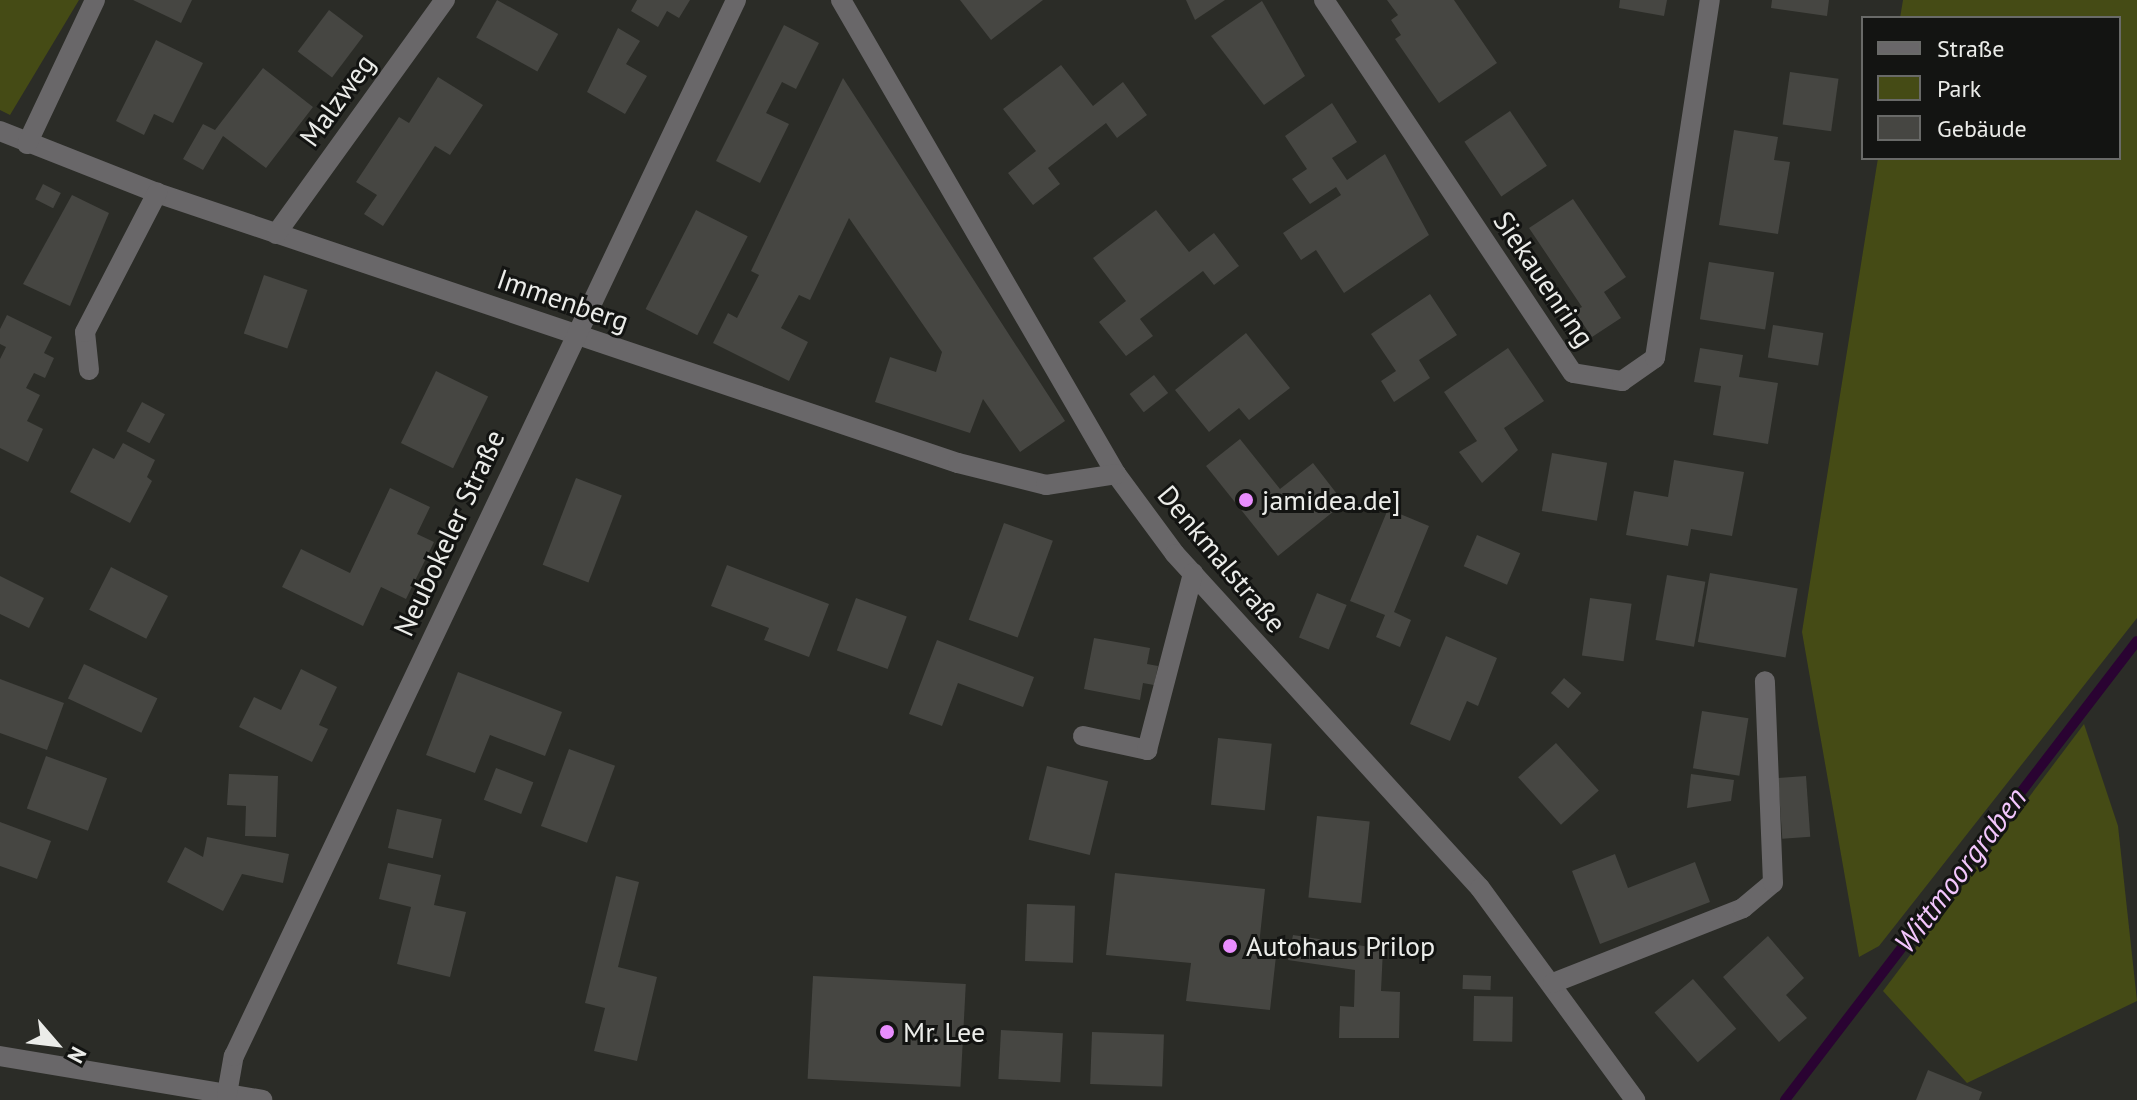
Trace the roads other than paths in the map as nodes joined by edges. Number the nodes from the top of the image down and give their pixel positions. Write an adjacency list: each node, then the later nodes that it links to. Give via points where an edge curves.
1 (95, 0): 8 (street)
2 (445, 0): 10 (street, Malzweg)
3 (736, 0): 11 (street, Neubokeler Straße)
4 (841, 0): 13 (street, Denkmalstraße)
5 (1324, 0): 6 (street, Siekauenring, via 1573,373 1622,381 1655,358)
6 (1710, 0)
7 (0, 131): 8 (street, Immenberg)
8 (27, 144): 9 (street, Immenberg)
9 (157, 193): 10 (street, Immenberg); 12 (street, via 85,332)
10 (276, 234): 11 (street, Immenberg)
11 (574, 332): 13 (street, Immenberg, via 958,463 1046,485); 19 (street, Neubokeler Straße, via 234,1056)
12 (89, 370)
13 (1116, 474): 14 (street, Denkmalstraße)
14 (1193, 573): 16 (street, via 1147,750); 17 (street, Denkmalstraße, via 1480,888)
15 (1765, 681): 17 (street, via 1773,883 1743,908)
16 (1083, 736)
17 (1553, 983): 21 (street, Denkmalstraße)
18 (2, 1062): 19 (street)
19 (227, 1094): 20 (street)
20 (262, 1100)
21 (1635, 1100)

